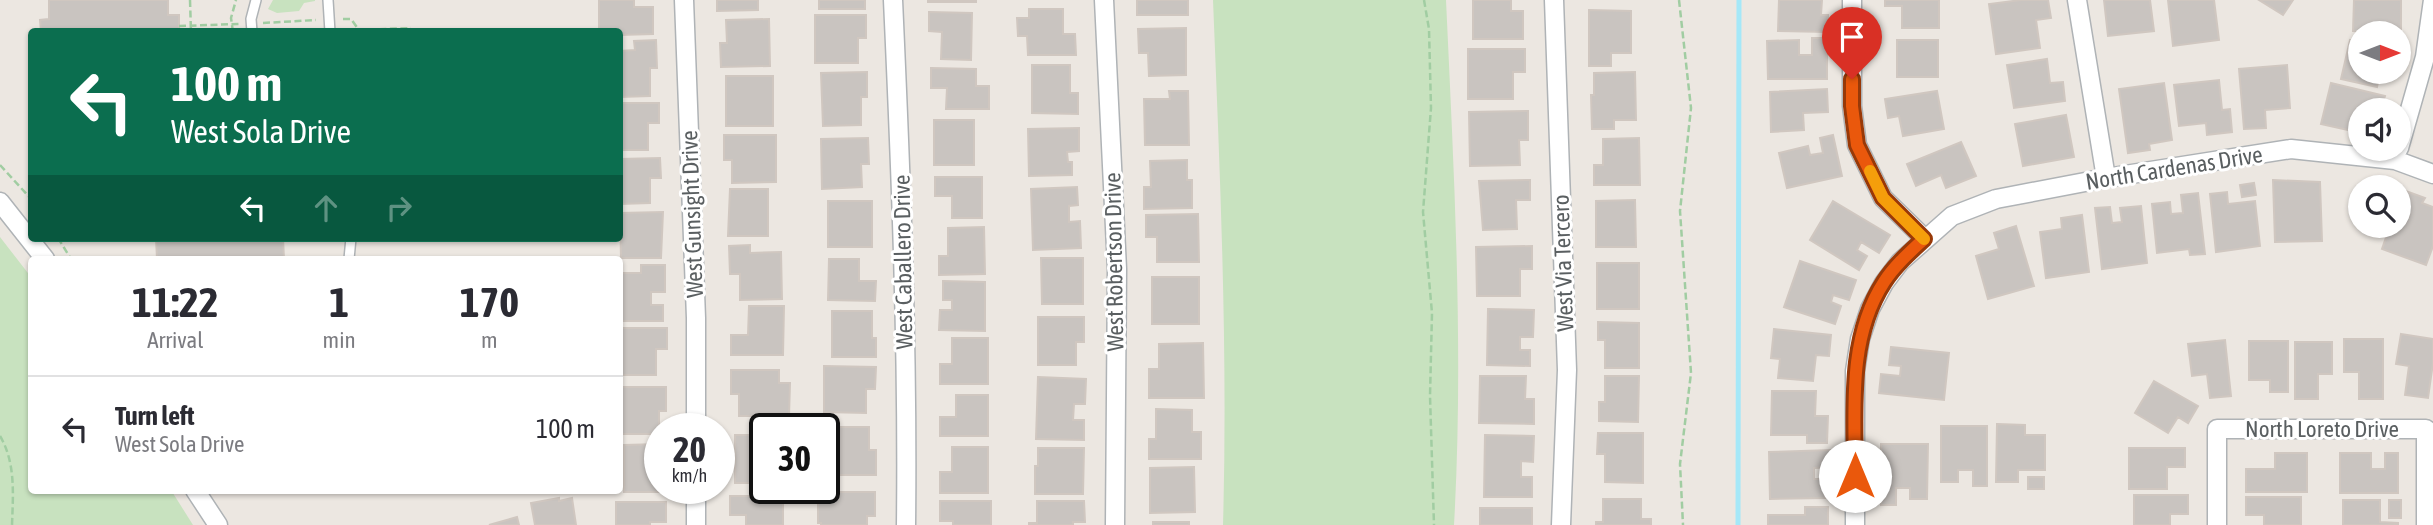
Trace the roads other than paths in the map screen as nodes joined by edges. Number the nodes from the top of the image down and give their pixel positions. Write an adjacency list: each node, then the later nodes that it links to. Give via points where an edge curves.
1 (256, 0): 10 (lane)
2 (328, 0): 11 (lane)
3 (684, 0): 22 (street, West Gunsight Drive)
4 (893, 0): 27 (street, West Caballero Drive, via 903,262)
5 (1104, 0): 28 (street, West Robertson Drive, via 1117,269)
6 (1555, 0): 29 (street, West Via Tercero, via 1567,370)
7 (1852, 0): 19 (street, via 1852,106 1857,145 1883,198)
8 (2077, 0): 16 (street)
9 (2433, 0): 12 (street, via 2425,57)
10 (252, 27)
11 (330, 28)
12 (2411, 106)
13 (2348, 151): 16 (street, North Cardenas Drive, via 2291,149)
14 (2411, 160): 15 (street, North Cardenas Drive)
15 (2433, 174)
16 (2106, 178): 19 (street, North Cardenas Drive, via 1996,199 1952,216)
17 (0, 202): 18 (street)
18 (28, 237)
19 (1924, 239): 30 (street, North Cardenas Drive, via 1884,283 1860,340 1855,371)
20 (32, 242): 21 (street)
21 (44, 256)
22 (696, 413)
23 (198, 494): 25 (street)
24 (696, 504): 26 (street)
25 (218, 525)
26 (696, 525)
27 (906, 525)
28 (1115, 525)
29 (1561, 525)
30 (1855, 525)
31 (2217, 525): 32 (street, North Loreto Drive, via 2217,429 2426,429)
32 (2426, 525)

